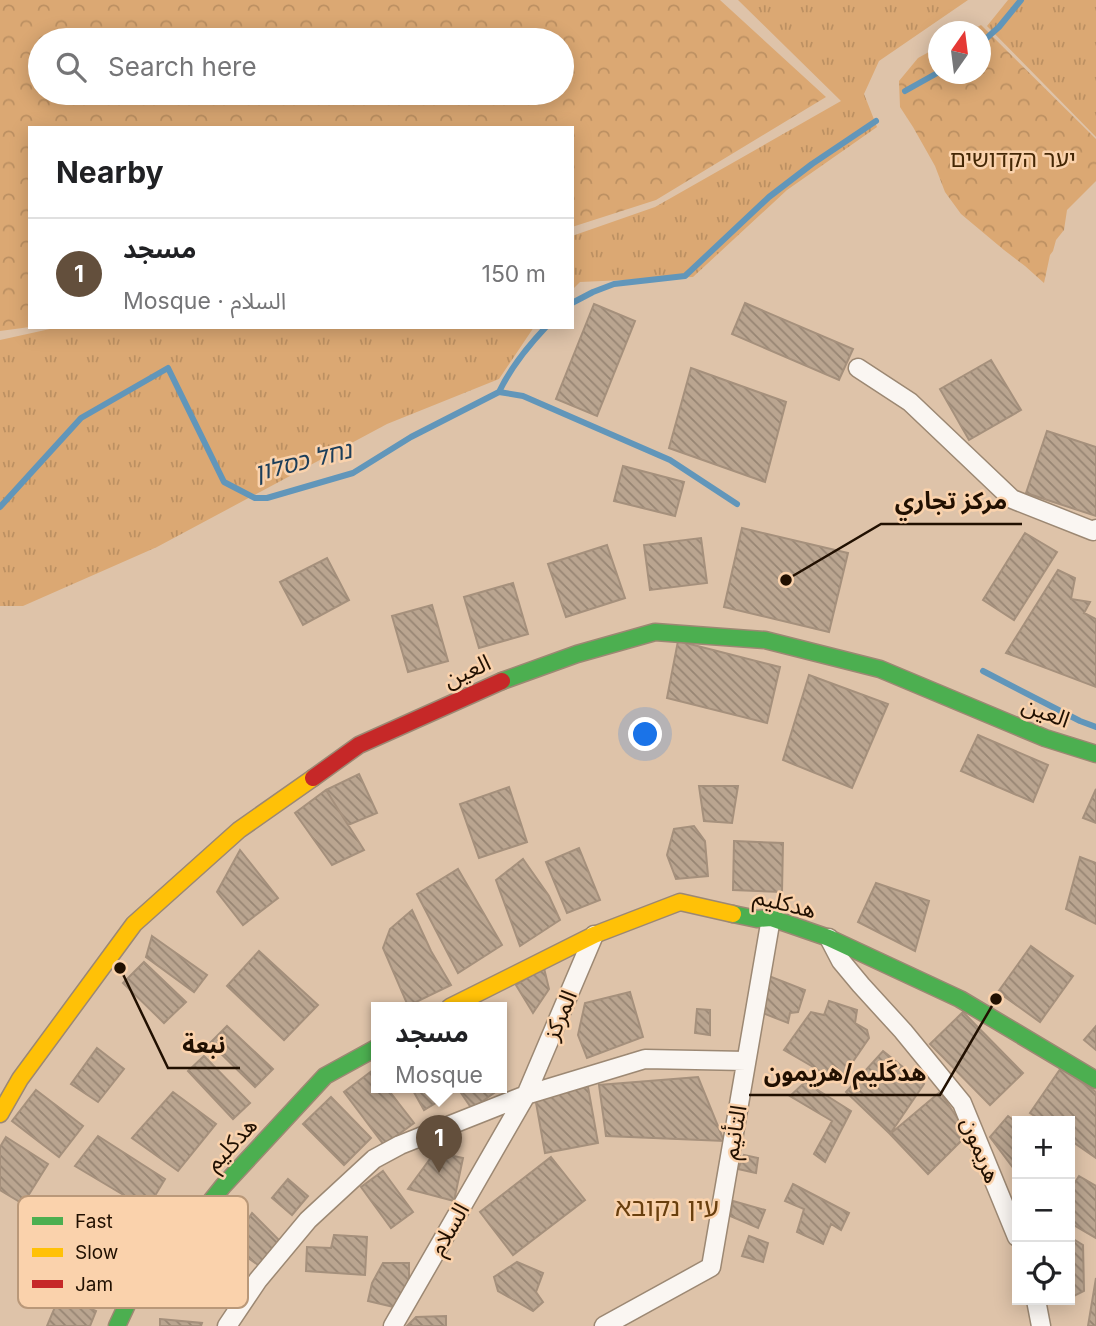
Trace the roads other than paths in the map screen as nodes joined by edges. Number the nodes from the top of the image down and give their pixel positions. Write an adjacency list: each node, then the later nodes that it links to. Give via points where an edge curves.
1 (858, 368): 2 (street, via 910,402 1012,499)
2 (1096, 529)
3 (1096, 754): 12 (street, العين, via 1045,738 880,669 765,640 655,632 577,654 498,682 359,746 239,830 134,924 20,1079)
4 (771, 918): 5 (street, هدكليم, via 680,902); 6 (street, هدكليم); 9 (street, التأنيم)
5 (594, 934): 7 (street, هدكليم); 11 (street, المركز)
6 (829, 938): 10 (street, هدكليم, via 960,999); 14 (street, هريمون, via 841,961 962,1103)
7 (460, 1002)
8 (371, 1051): 13 (street, هدكليم, via 325,1076)
9 (746, 1061): 11 (street, via 645,1059); 22 (street, التأنيم, via 711,1267)
10 (1096, 1080)
11 (526, 1095): 15 (street, via 374,1159 308,1220); 21 (street, السلام)
12 (0, 1114)
13 (215, 1196)
14 (1012, 1225)
15 (248, 1295)
16 (1038, 1305): 23 (street)
17 (125, 1308): 19 (street, هدكليم)
18 (239, 1308): 20 (street)
19 (117, 1326)
20 (227, 1326)
21 (393, 1326)
22 (604, 1326)
23 (1041, 1326)

